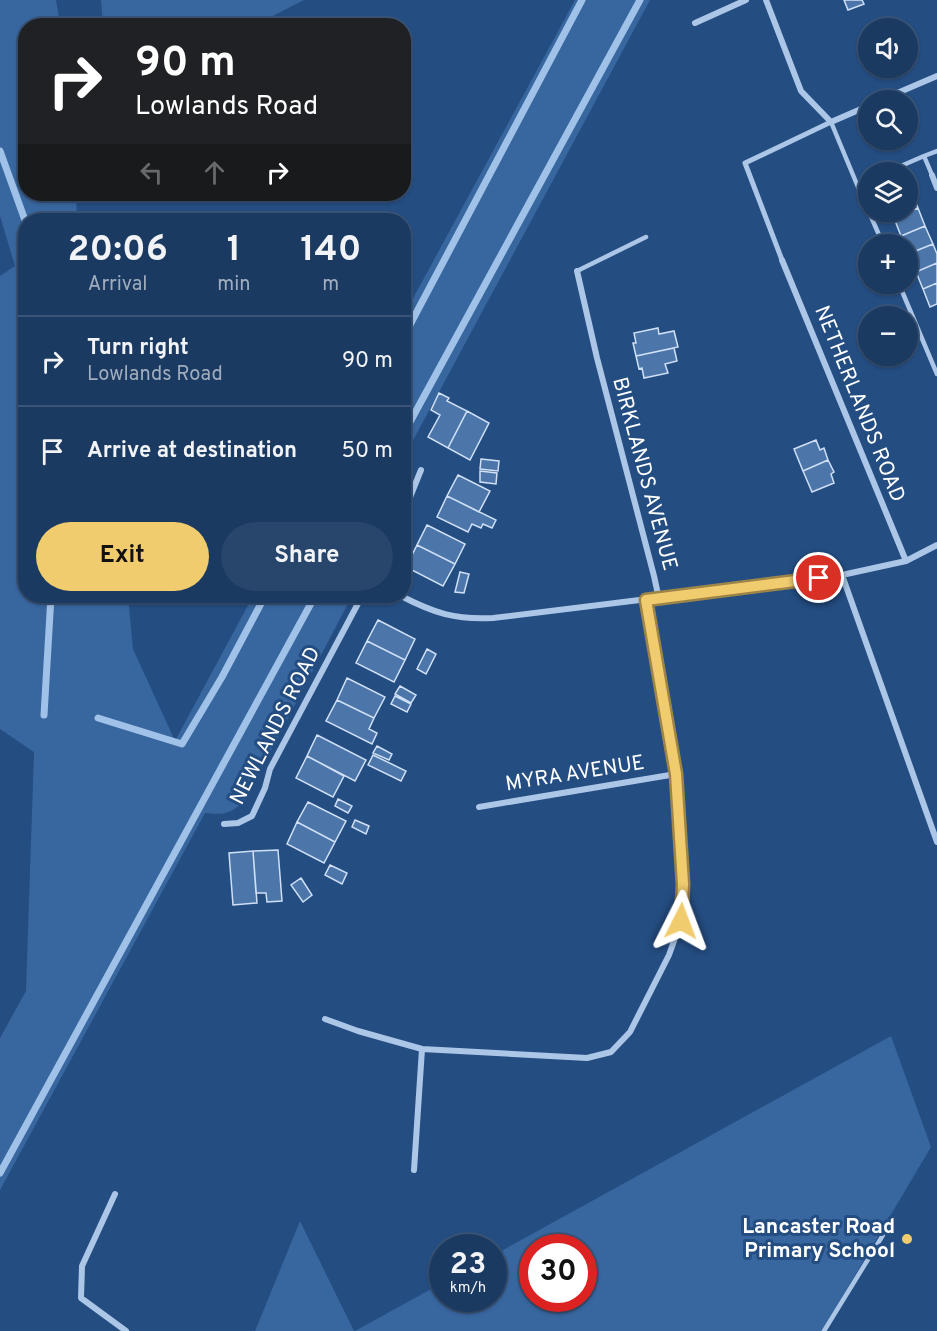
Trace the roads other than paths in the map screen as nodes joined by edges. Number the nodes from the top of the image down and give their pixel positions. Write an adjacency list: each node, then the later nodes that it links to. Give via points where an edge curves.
1 (746, 0): 3 (street)
2 (766, 0): 7 (street, via 801,91)
3 (695, 23)
4 (937, 76): 5 (street)
5 (904, 90)
6 (858, 110): 7 (street)
7 (831, 122): 12 (lane); 15 (street, via 745,163)
8 (937, 151): 9 (lane)
9 (924, 156): 10 (lane); 11 (lane)
10 (910, 162)
11 (932, 176): 13 (street)
12 (858, 185)
13 (937, 188)
14 (646, 237): 16 (lane)
15 (782, 260): 22 (street, NETHERLANDS ROAD)
16 (577, 271): 24 (street, BIRKLANDS AVENUE)
17 (903, 294): 18 (lane)
18 (937, 374)
19 (421, 470): 20 (street)
20 (411, 495)
21 (937, 545): 22 (street)
22 (906, 561): 23 (street)
23 (842, 575): 24 (street); 31 (street)
24 (659, 599): 25 (street)
25 (646, 600): 26 (street, via 472,619 434,612); 28 (street)
26 (411, 601)
27 (358, 603): 30 (street, NEWLANDS ROAD, via 270,769 252,816)
28 (676, 774): 29 (street, MYRA AVENUE); 33 (street, via 683,884 681,921 669,955 630,1032 611,1052 587,1058)
29 (479, 807)
30 (224, 825)
31 (937, 842)
32 (325, 1019): 33 (street)
33 (422, 1048): 34 (street)
34 (414, 1170)
35 (115, 1194): 37 (street, via 82,1266 81,1298)
36 (883, 1235): 38 (lane)
37 (126, 1331)
38 (824, 1331)

